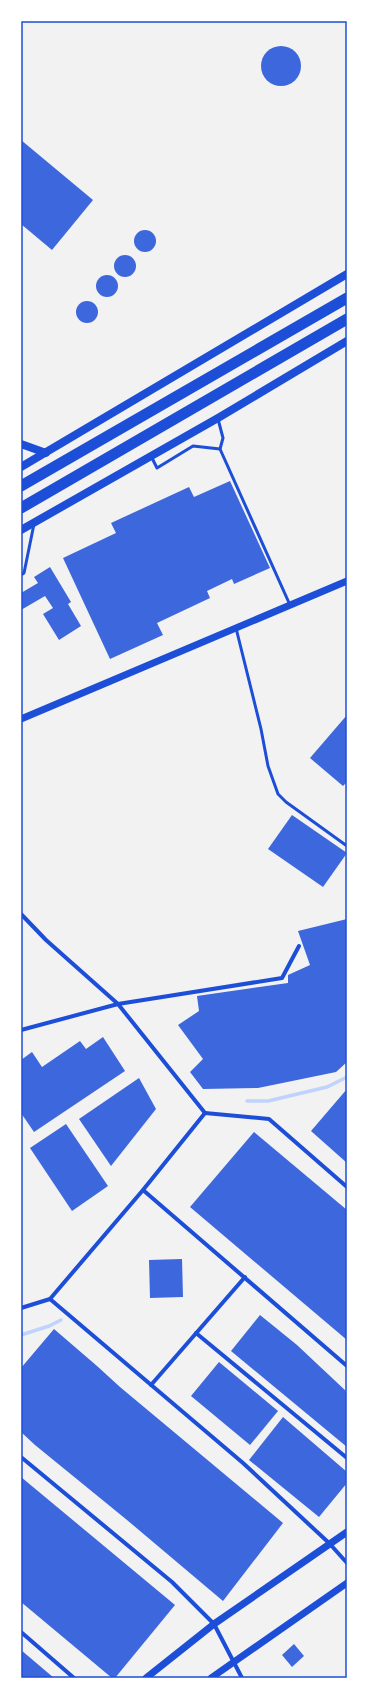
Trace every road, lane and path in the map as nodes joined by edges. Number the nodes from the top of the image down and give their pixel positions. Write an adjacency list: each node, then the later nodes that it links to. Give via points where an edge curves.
1 (347, 274): 8 (main road)
2 (347, 298): 11 (highway)
3 (347, 319): 12 (highway)
4 (347, 341): 5 (main road)
5 (218, 418): 7 (lane, via 223,438); 9 (main road)
6 (21, 444): 8 (main road)
7 (220, 450): 9 (lane, via 193,446 157,468); 17 (lane)
8 (46, 453): 10 (main road)
9 (150, 455): 13 (main road)
10 (21, 467)
11 (21, 486)
12 (21, 508)
13 (34, 522): 14 (main road); 15 (lane, via 24,574)
14 (21, 530)
15 (21, 575)
16 (347, 581): 17 (street)
17 (290, 605): 18 (street)
18 (236, 628): 19 (street); 20 (lane, via 268,766 278,794)
19 (21, 719)
20 (347, 846)
21 (21, 914): 23 (street, via 46,940)
22 (299, 946): 23 (street, via 282,978)
23 (118, 1004): 24 (street); 25 (street)
24 (21, 1030)
25 (205, 1113): 26 (street, via 269,1119); 27 (street)
26 (347, 1187)
27 (143, 1190): 28 (street); 29 (street)
28 (244, 1277): 31 (street); 32 (street)
29 (50, 1299): 30 (street); 33 (street)
30 (21, 1308)
31 (196, 1333): 33 (street); 35 (street)
32 (347, 1366)
33 (151, 1385): 37 (street, via 243,1463)
34 (21, 1457): 40 (street, via 172,1582)
35 (347, 1458)
36 (347, 1532): 37 (street)
37 (329, 1543): 38 (street); 40 (street)
38 (347, 1563)
39 (347, 1584): 42 (street)
40 (214, 1624): 42 (street); 44 (street)
41 (21, 1632): 43 (street)
42 (232, 1662): 45 (street); 46 (street)
43 (74, 1678)
44 (146, 1678)
45 (211, 1678)
46 (242, 1678)

